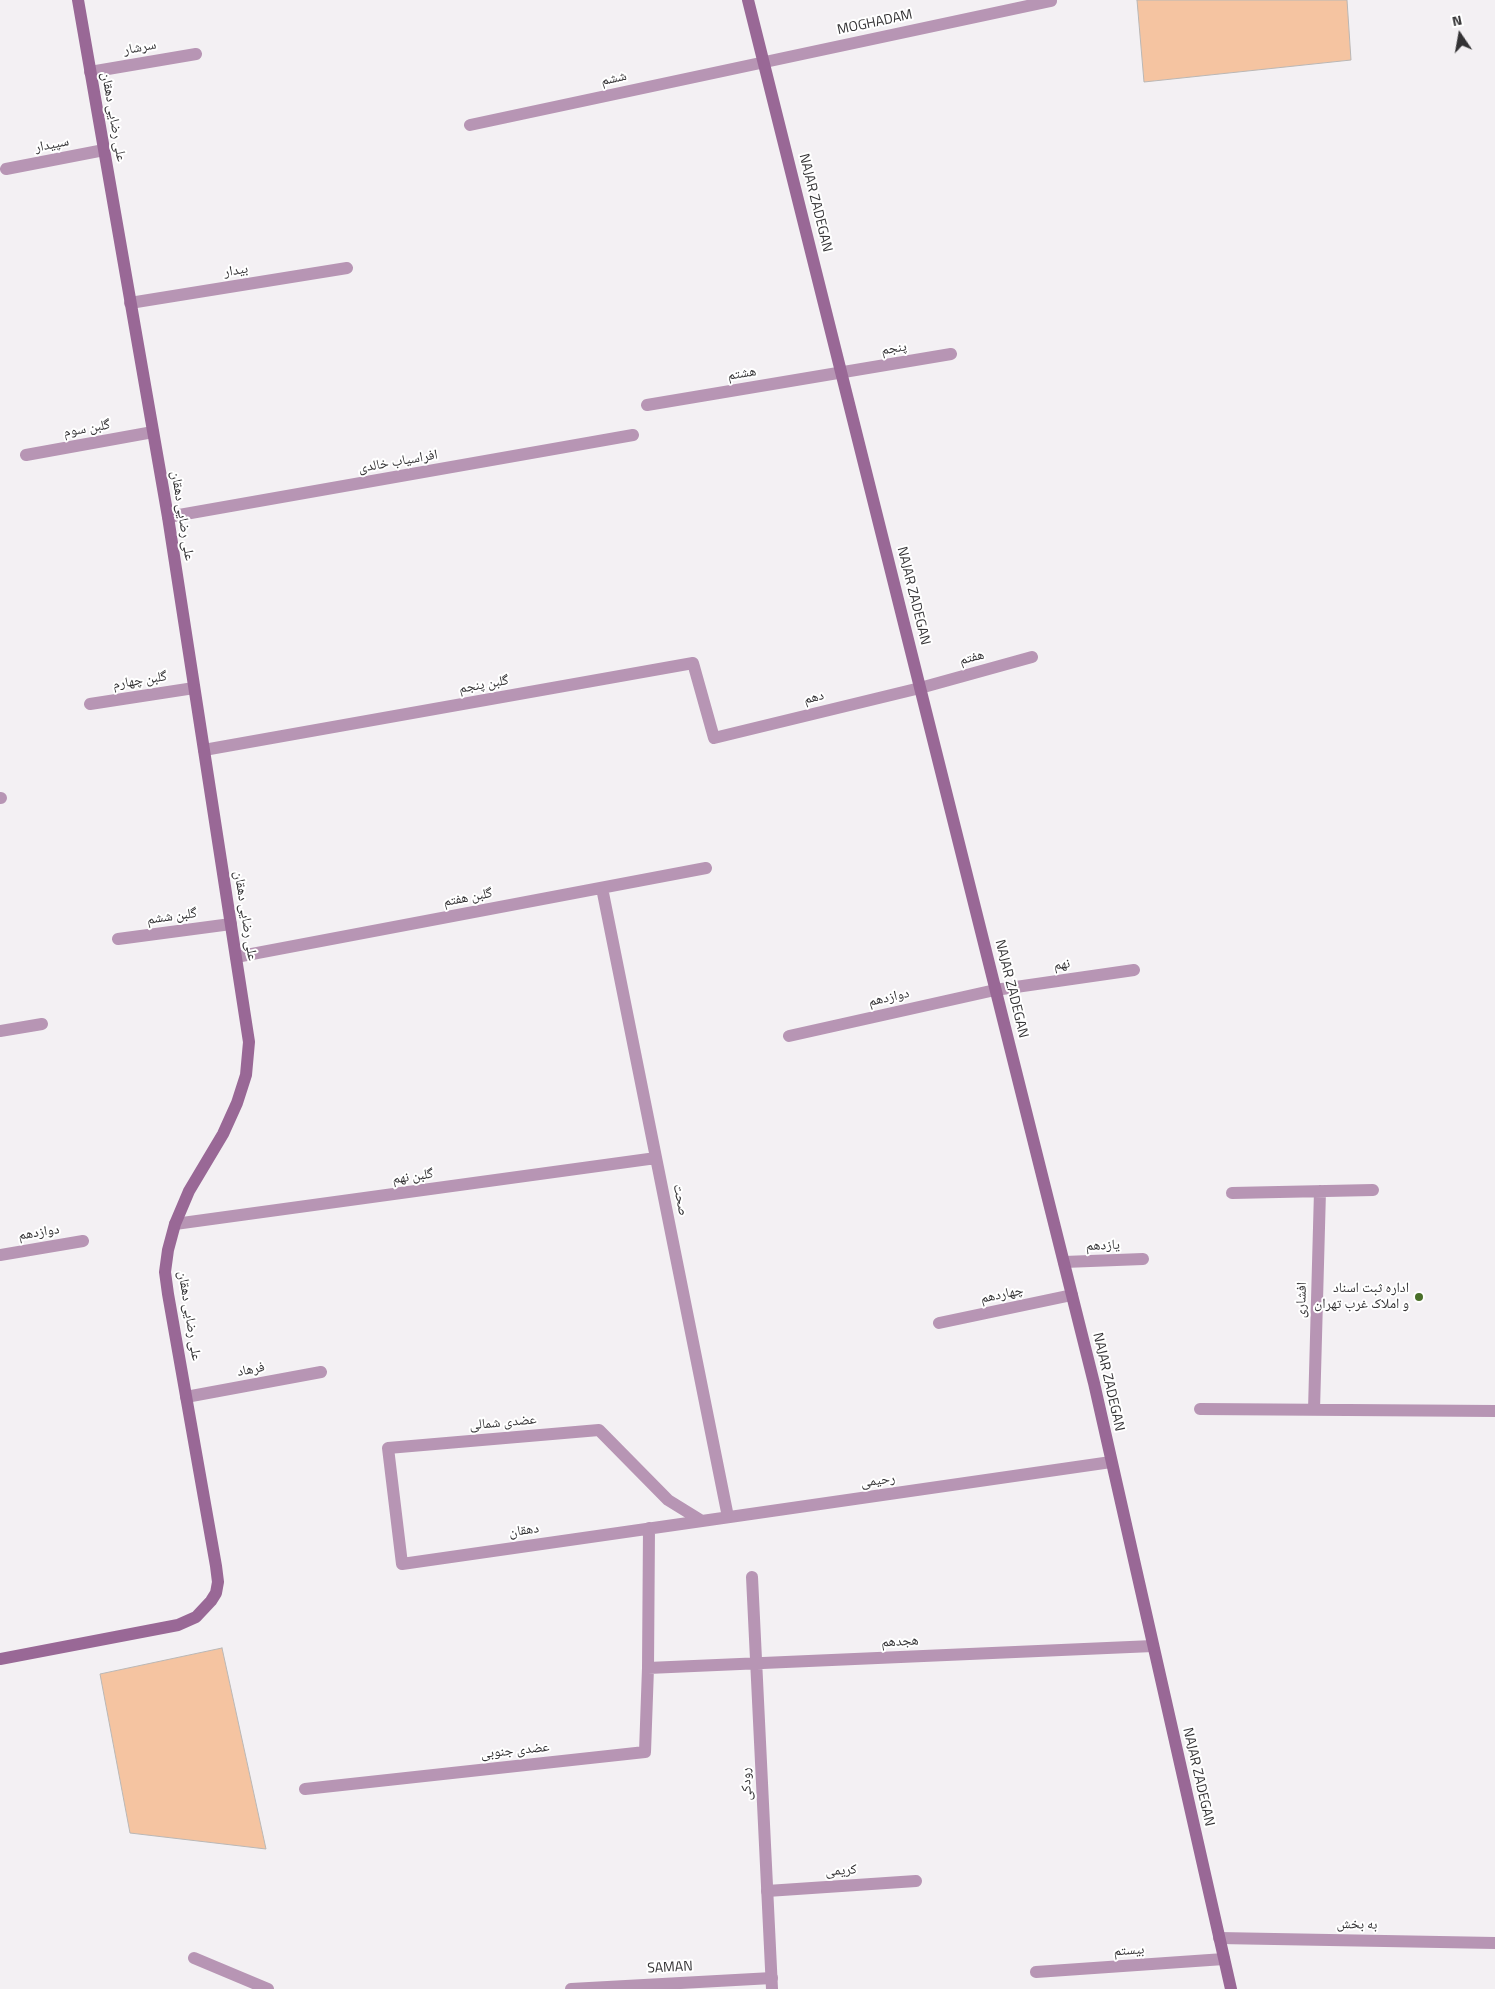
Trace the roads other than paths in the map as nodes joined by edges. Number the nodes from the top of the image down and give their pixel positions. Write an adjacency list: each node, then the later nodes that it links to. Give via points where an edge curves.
1 (78, 0): 6 (street, علی رضایی دهقان)
2 (748, 0): 5 (street, NAJAR ZADEGAN)
3 (1051, 1): 5 (street, MOGHADAM)
4 (196, 54): 6 (street, سرشار)
5 (764, 61): 7 (street, ششم); 13 (street, NAJAR ZADEGAN)
6 (90, 72): 8 (street, علی رضایی دهقان)
7 (470, 125)
8 (104, 150): 9 (street, سپیدار); 11 (street, علی رضایی دهقان)
9 (6, 170)
10 (347, 268): 11 (street, بیدار)
11 (130, 303): 15 (street, علی رضایی دهقان)
12 (951, 354): 13 (street, پنجم)
13 (842, 373): 14 (street, هشتم); 21 (street, NAJAR ZADEGAN)
14 (647, 405)
15 (152, 432): 17 (street, گلبن سوم); 18 (street, علی رضایی دهقان)
16 (632, 435): 18 (street, افراسیاب خالدی)
17 (26, 455)
18 (168, 518): 20 (street, علی رضایی دهقان)
19 (1032, 657): 21 (street, هفتم)
20 (194, 688): 22 (street, گلبن چهارم); 24 (street, علی رضایی دهقان)
21 (920, 688): 23 (street, دهم); 31 (street, NAJAR ZADEGAN)
22 (90, 704)
23 (714, 738): 24 (street, گلبن پنجم, via 693,663)
24 (204, 750): 27 (street, علی رضایی دهقان)
25 (706, 868): 26 (street, گلبن هفتم)
26 (602, 888): 29 (street, گلبن هفتم); 35 (street, صحت)
27 (230, 924): 28 (street, گلبن ششم); 29 (street, علی رضایی دهقان)
28 (118, 939)
29 (236, 957): 39 (street, علی رضایی دهقان, via 248,1042 246,1075 223,1134 189,1191)
30 (1134, 970): 31 (street, نهم)
31 (995, 990): 34 (street, دوازدهم); 43 (street, NAJAR ZADEGAN)
32 (42, 1024): 33 (street)
33 (0, 1032)
34 (789, 1036)
35 (656, 1158): 39 (street, گلبن نهم); 52 (street, صحت)
36 (1373, 1190): 37 (street)
37 (1320, 1191): 38 (street); 49 (street, افشاری)
38 (1232, 1193)
39 (174, 1224): 47 (street, علی رضایی دهقان, via 165,1272)
40 (83, 1242): 41 (street, دوازدهم)
41 (0, 1255)
42 (1143, 1259): 43 (street, یازدهم)
43 (1064, 1262): 44 (street, NAJAR ZADEGAN)
44 (1072, 1296): 45 (street, چهاردهم); 51 (street, NAJAR ZADEGAN)
45 (939, 1323)
46 (321, 1372): 47 (street, فرهاد)
47 (186, 1397): 58 (street, علی رضایی دهقان, via 218,1582 211,1601 196,1617 178,1625)
48 (1200, 1409): 49 (street)
49 (1314, 1410): 50 (street)
50 (1495, 1411)
51 (1112, 1462): 52 (street, رحیمی); 57 (street, NAJAR ZADEGAN)
52 (728, 1517): 53 (street, رحیمی)
53 (702, 1521): 54 (street, رحیمی); 55 (street, عضدی شمالی, via 668,1500 599,1430 388,1448)
54 (649, 1528): 55 (street, دهقان); 60 (street)
55 (402, 1564)
56 (752, 1578): 59 (street, رودکی)
57 (1153, 1646): 59 (street, هجدهم); 64 (street, NAJAR ZADEGAN)
58 (0, 1659)
59 (756, 1664): 60 (street, هجدهم); 63 (street, رودکی)
60 (648, 1668): 61 (street, عضدی جنوبی, via 645,1752)
61 (304, 1789)
62 (916, 1882): 63 (street, کریمی)
63 (767, 1891): 69 (street, رودکی)
64 (1219, 1938): 65 (street, به بخش); 67 (street, NAJAR ZADEGAN)
65 (1495, 1943)
66 (194, 1958): 70 (street)
67 (1224, 1959): 68 (street, بیستم); 72 (street, NAJAR ZADEGAN)
68 (1036, 1972)
69 (772, 1983): 71 (street, SAMAN)
70 (268, 1989)
71 (571, 1989)
72 (1230, 1989)

